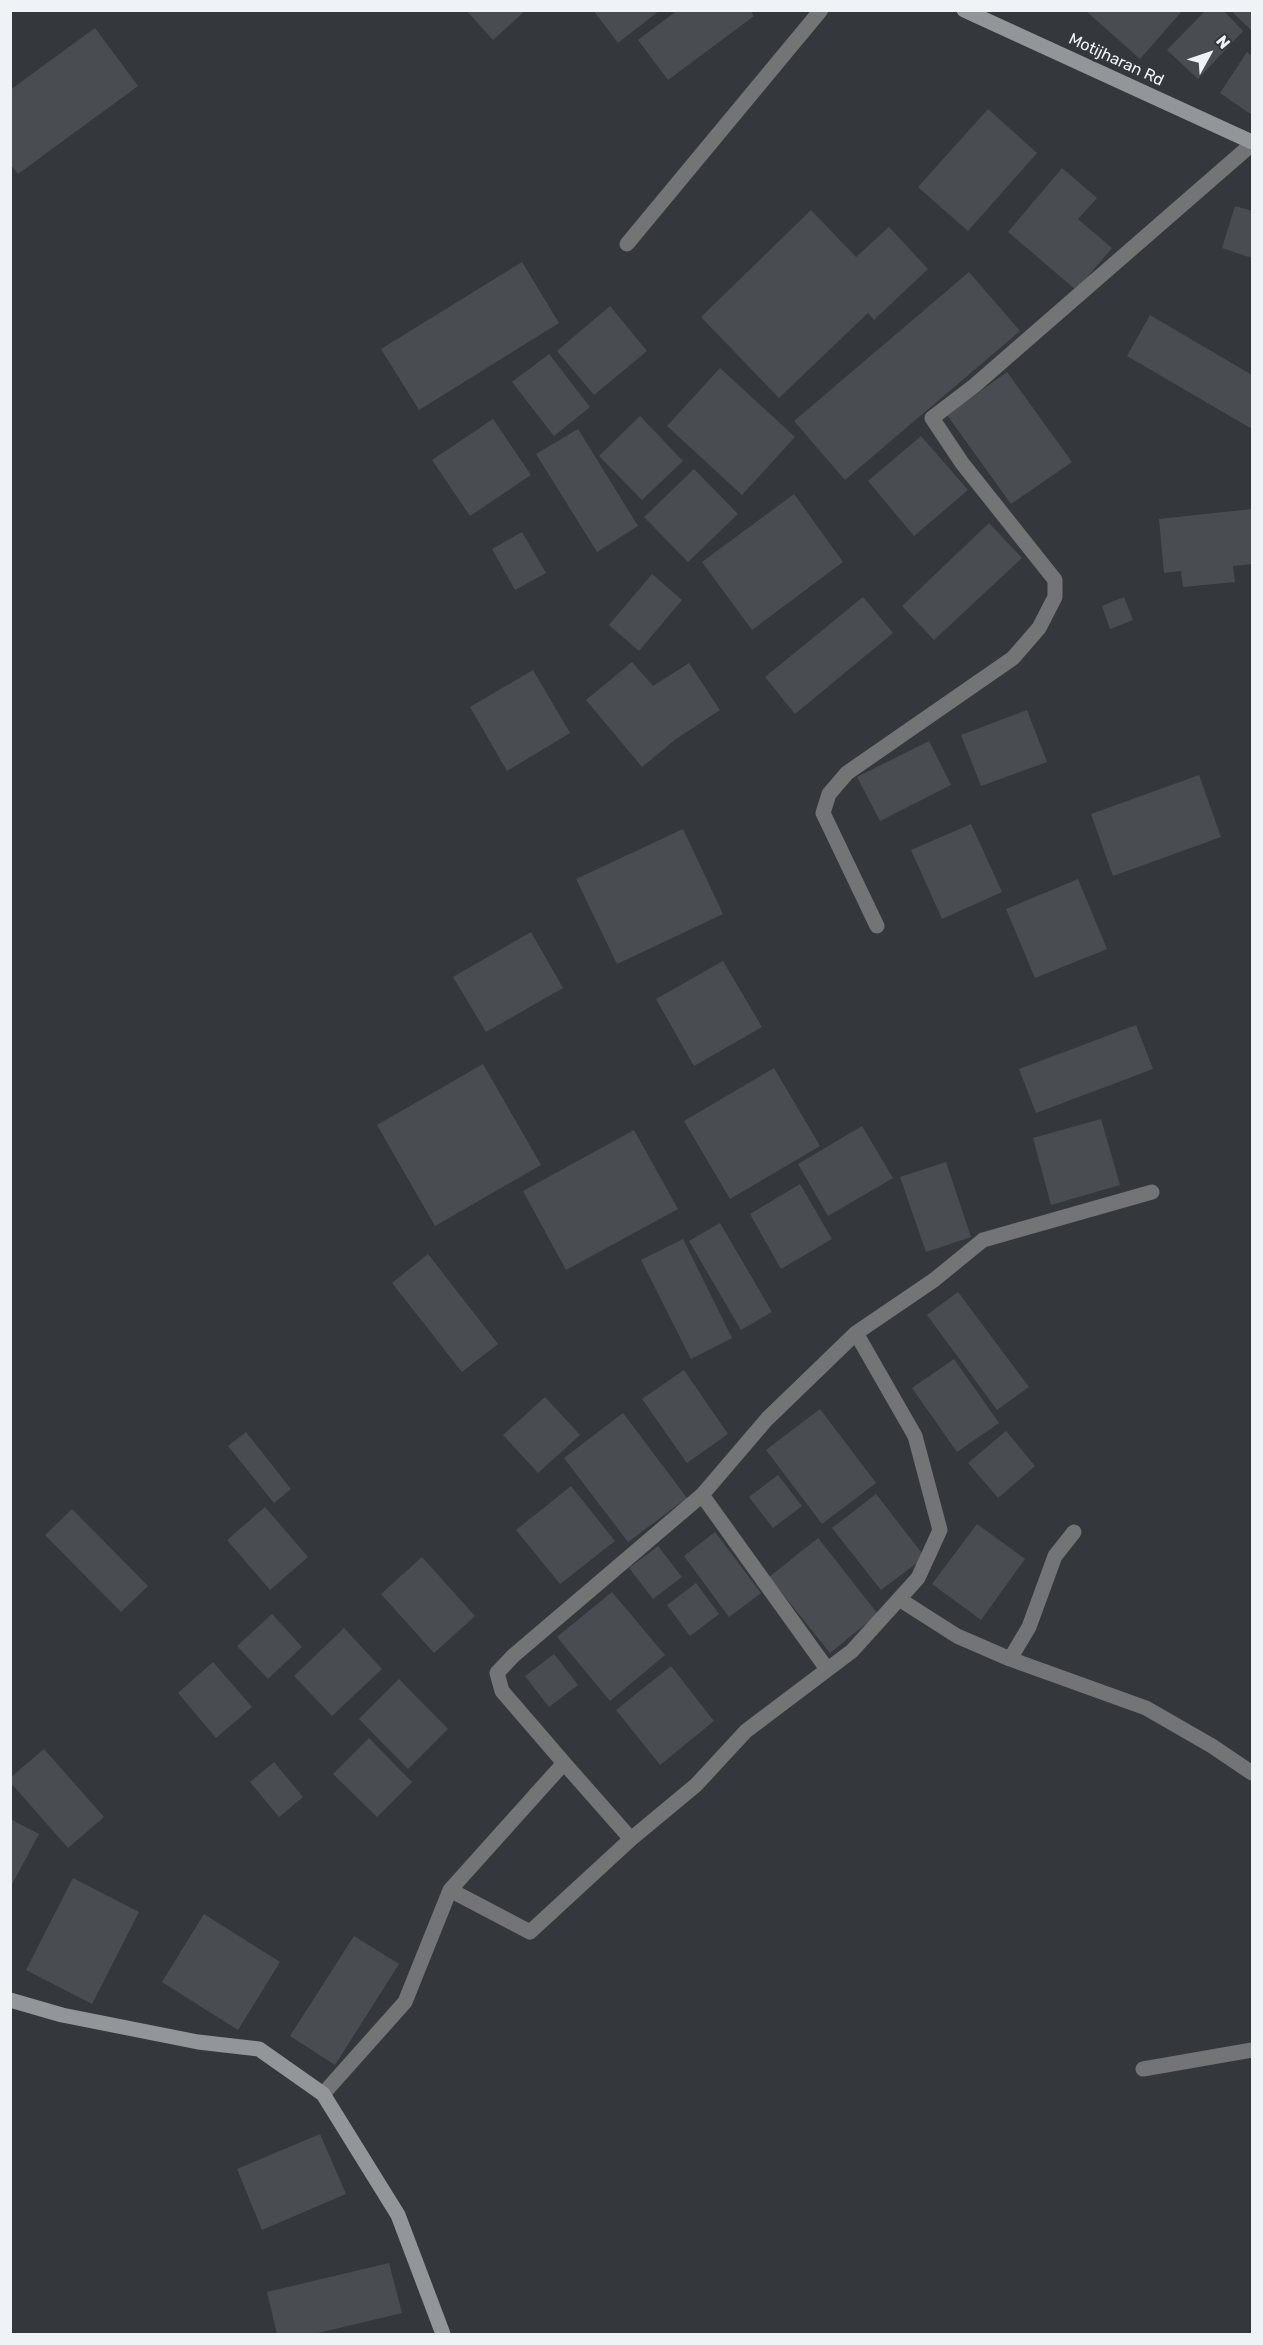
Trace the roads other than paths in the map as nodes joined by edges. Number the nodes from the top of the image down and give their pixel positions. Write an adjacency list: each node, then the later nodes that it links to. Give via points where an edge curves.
1 (821, 10): 4 (street)
2 (964, 10): 3 (street, Motijharan Rd)
3 (1252, 143): 5 (street, via 974,386 932,418 963,464 1055,580 1055,597 1039,628 1013,658 847,773 829,794 823,813)
4 (627, 244)
5 (877, 926)
6 (1152, 1192): 7 (street, via 983,1240 934,1280)
7 (856, 1333): 8 (street, via 767,1419); 10 (street, via 915,1436 940,1530 918,1578)
8 (702, 1495): 12 (street); 13 (street, via 497,1673 502,1690)
9 (1074, 1532): 11 (street, via 1056,1556 1029,1627)
10 (898, 1599): 11 (street, via 957,1636); 12 (street, via 852,1651)
11 (1010, 1659): 14 (street, via 1146,1708)
12 (827, 1670): 15 (street, via 746,1731 696,1785)
13 (564, 1763): 15 (street); 16 (street)
14 (1252, 1773)
15 (631, 1839): 16 (street, via 530,1932)
16 (450, 1890): 20 (street, via 405,2002)
17 (10, 2000): 20 (street, via 62,2015 198,2042 259,2049)
18 (1252, 2050): 19 (street)
19 (1143, 2069)
20 (323, 2094): 21 (street, via 398,2215)
21 (443, 2334)

